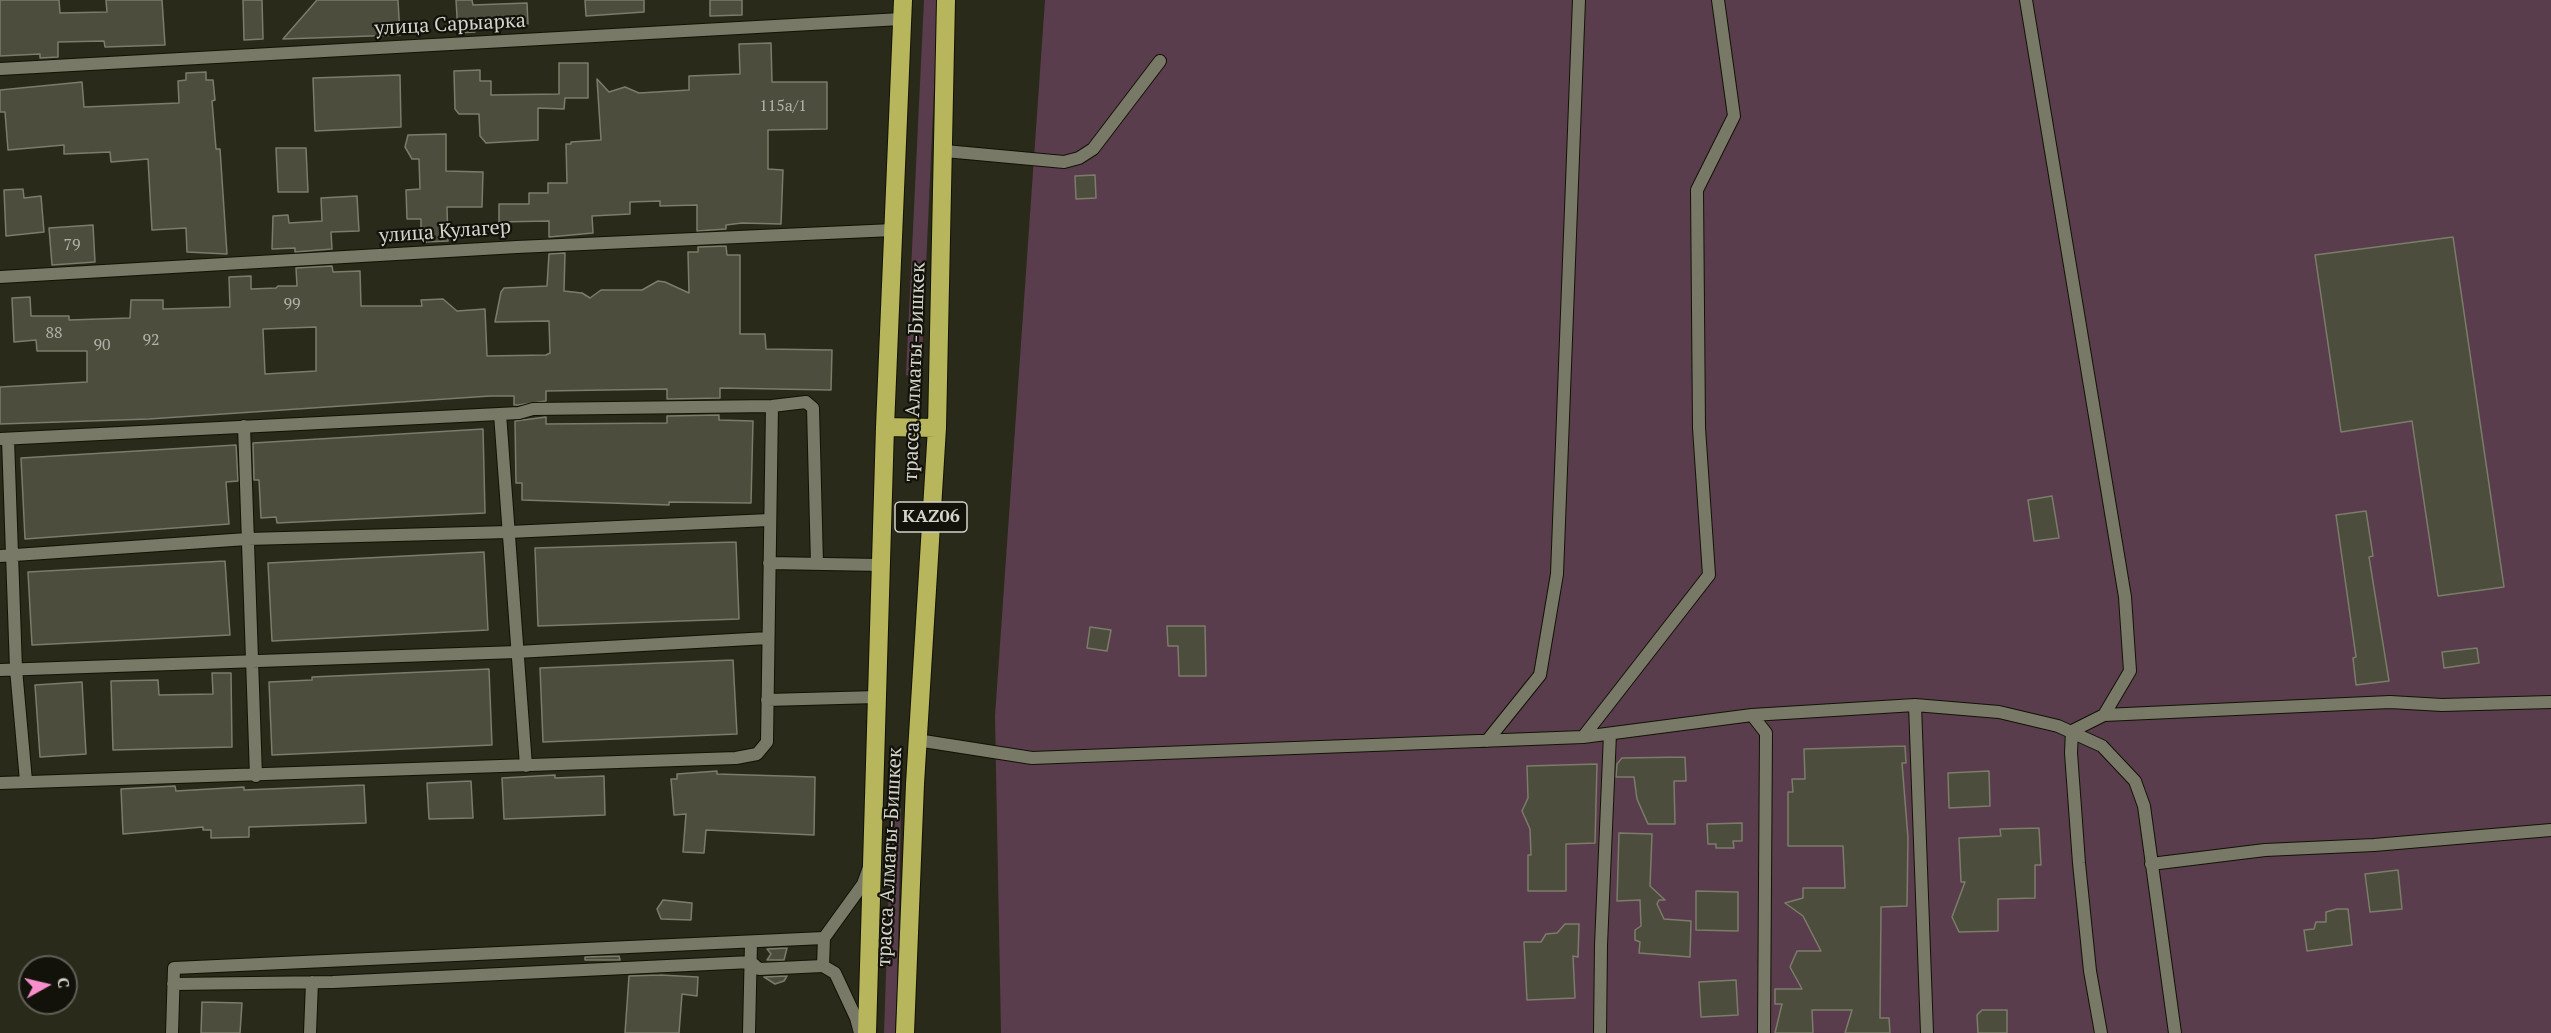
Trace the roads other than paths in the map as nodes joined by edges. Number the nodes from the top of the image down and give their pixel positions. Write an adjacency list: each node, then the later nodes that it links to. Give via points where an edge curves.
1 (903, 0): 6 (highway, трасса Алматы-Бишкек / KАZ06)
2 (946, 0): 9 (highway, трасса Алматы-Бишкек / KАZ06)
3 (1579, 0): 40 (street, via 1557,574 1540,675)
4 (1718, 0): 38 (street, via 1734,116 1697,190 1700,428 1709,575)
5 (2026, 0): 35 (street, via 2125,597 2130,671)
6 (902, 19): 8 (street, улица Сарыарка); 10 (highway, трасса Алматы-Бишкек / KАZ06)
7 (1160, 61): 9 (street, via 1093,149 1079,158 1064,162)
8 (0, 69)
9 (945, 151): 16 (highway, трасса Алматы-Бишкек / KАZ06)
10 (893, 230): 11 (street, улица Кулагер); 15 (highway, трасса Алматы-Бишкек / KАZ06)
11 (0, 277)
12 (772, 406): 13 (street, via 533,409); 18 (street); 23 (street, via 807,402 813,408)
13 (500, 414): 14 (street); 19 (street)
14 (244, 426): 17 (street); 20 (street)
15 (885, 427): 16 (highway); 24 (highway, трасса Алматы-Бишкек / KАZ06)
16 (937, 428): 39 (highway, трасса Алматы-Бишкек / KАZ06)
17 (4, 439): 21 (street)
18 (769, 520): 19 (street); 22 (street)
19 (509, 532): 20 (street); 26 (street)
20 (247, 539): 21 (street); 27 (street)
21 (5, 556): 28 (street)
22 (769, 563): 23 (street); 25 (street)
23 (817, 564): 24 (street)
24 (881, 565): 30 (highway, трасса Алматы-Бишкек / KАZ06)
25 (768, 638): 26 (street); 31 (street)
26 (517, 652): 27 (street); 41 (street)
27 (254, 662): 28 (street); 42 (street)
28 (16, 669): 29 (street); 43 (street)
29 (0, 670)
30 (878, 697): 31 (street); 46 (highway, трасса Алматы-Бишкек / KАZ06)
31 (767, 700): 41 (street, via 767,742 757,754 736,759)
32 (2551, 702): 35 (street, via 2390,702)
33 (1915, 705): 34 (street); 36 (street, via 1999,712); 62 (street)
34 (1752, 715): 37 (street); 61 (street, via 1766,733)
35 (2104, 716): 36 (street)
36 (2072, 731): 47 (street, via 2102,746 2135,781 2142,794); 63 (street, via 2079,864)
37 (1610, 734): 38 (street); 60 (street)
38 (1583, 737): 40 (street)
39 (917, 740): 40 (street, via 1032,758); 59 (highway, трасса Алматы-Бишкек / KАZ06)
40 (1487, 741)
41 (526, 766): 42 (street)
42 (256, 776): 43 (street)
43 (26, 781): 44 (street)
44 (0, 783)
45 (2551, 830): 47 (street, via 2265,850)
46 (873, 858): 48 (street, via 863,884); 58 (highway, трасса Алматы-Бишкек / KАZ06)
47 (2151, 864): 64 (street)
48 (824, 938): 49 (street); 51 (street)
49 (751, 943): 50 (street); 53 (street, via 174,968)
50 (751, 962): 51 (street, via 759,969); 52 (street); 56 (street)
51 (823, 966): 57 (street, via 835,973)
52 (312, 982): 53 (street); 55 (street)
53 (173, 984): 54 (street)
54 (172, 1033)
55 (310, 1033)
56 (749, 1033)
57 (860, 1033)
58 (867, 1033)
59 (905, 1033)
60 (1600, 1033)
61 (1764, 1033)
62 (1927, 1033)
63 (2101, 1033)
64 (2175, 1033)

